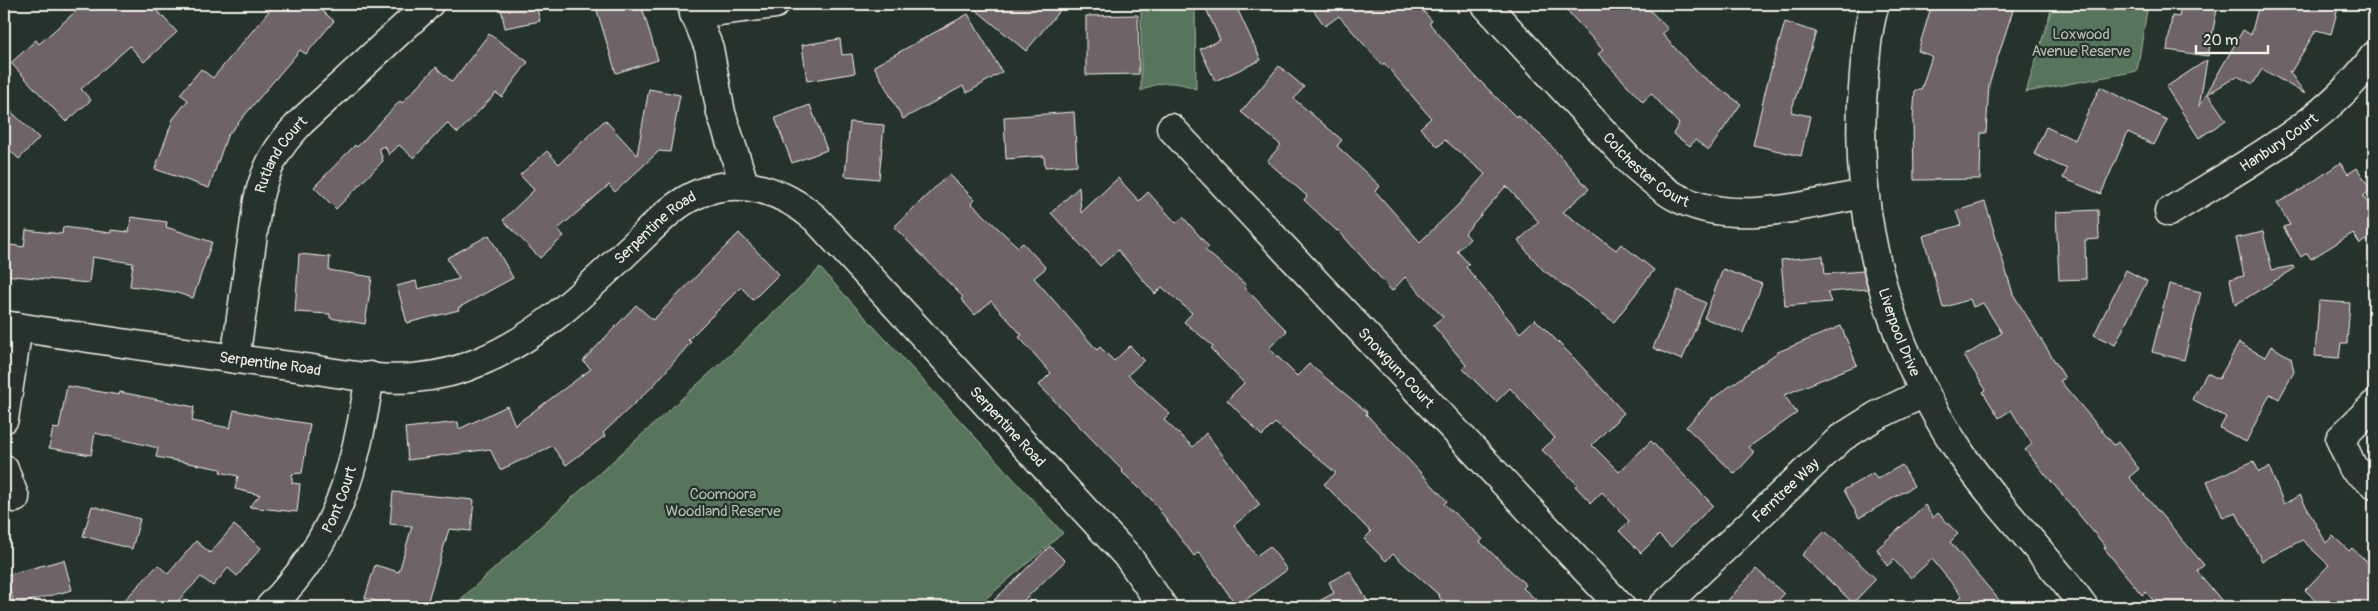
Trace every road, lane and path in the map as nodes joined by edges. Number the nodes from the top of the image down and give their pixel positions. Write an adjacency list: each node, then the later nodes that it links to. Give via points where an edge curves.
1 (429, 4): 14 (street, Rutland Court, via 301,122 272,156 258,200)
2 (775, 4): 5 (street)
3 (1485, 4): 11 (street, Colchester Court, via 1632,163 1675,196 1720,212 1743,212 1778,210)
4 (1875, 4): 11 (street, Liverpool Drive, via 1866,51 1861,106)
5 (693, 9): 7 (street, via 709,48)
6 (2374, 56): 12 (street, Hanbury Court, via 2336,102 2311,122)
7 (721, 113): 9 (street); 10 (street)
8 (1171, 128): 24 (street, Snowgum Court)
9 (745, 186): 10 (street, Serpentine Road); 23 (street, Serpentine Road, via 791,199 816,218 1129,558)
10 (716, 188): 15 (street, Serpentine Road, via 700,193 673,210 555,317 509,349 445,373 413,378)
11 (1864, 194): 16 (street, Liverpool Drive, via 1876,264 1888,306)
12 (2169, 212)
13 (11, 326): 14 (street, Serpentine Road); 18 (street)
14 (235, 359): 15 (street, Serpentine Road)
15 (370, 376): 22 (street, Pont Court, via 360,438 335,515 319,547)
16 (1924, 393): 25 (street, Ferntree Way, via 1876,416 1841,438); 26 (street, Liverpool Drive, via 1962,455)
17 (2374, 405): 20 (street, via 2340,440 2354,468)
18 (4, 419)
19 (4, 469): 21 (street)
20 (2374, 484)
21 (15, 498)
22 (270, 607)
23 (1163, 607)
24 (1621, 607)
25 (1662, 607)
26 (2084, 607)

